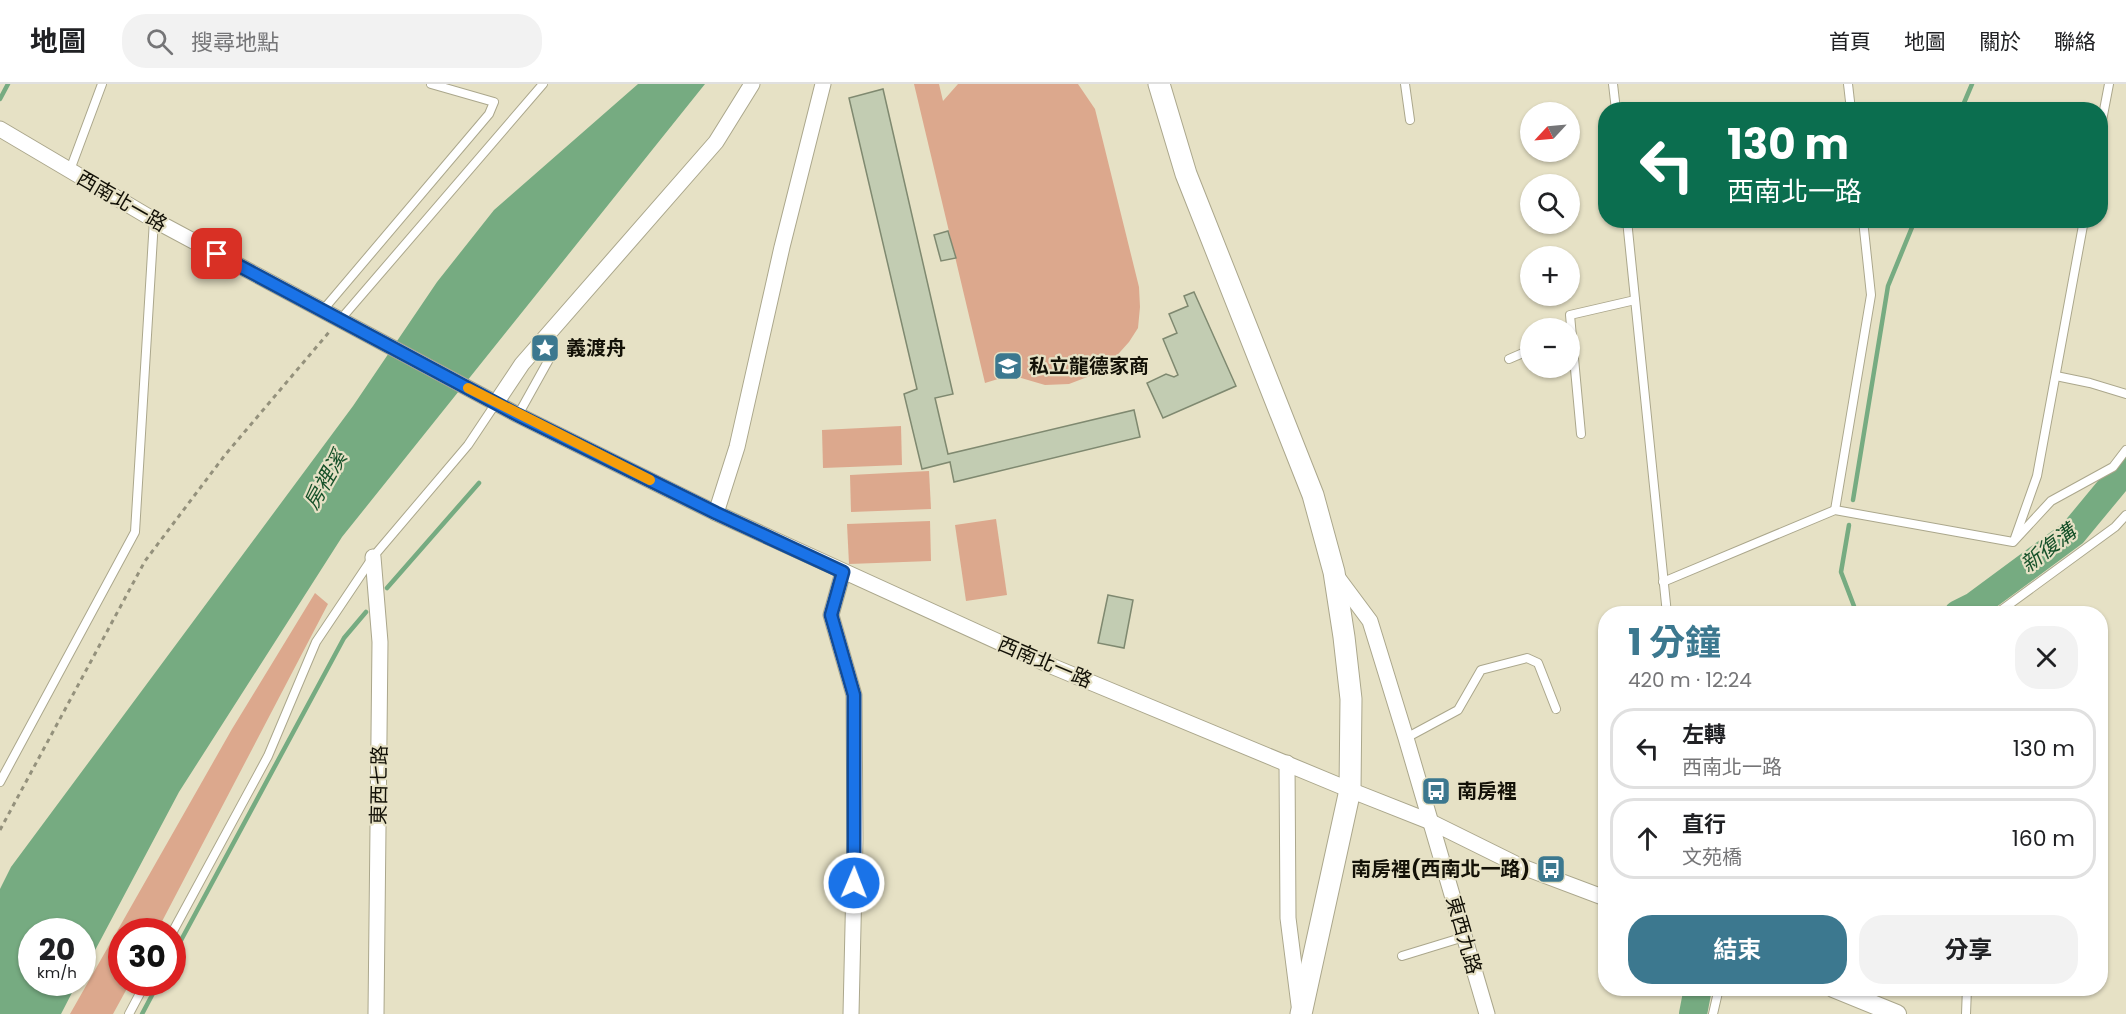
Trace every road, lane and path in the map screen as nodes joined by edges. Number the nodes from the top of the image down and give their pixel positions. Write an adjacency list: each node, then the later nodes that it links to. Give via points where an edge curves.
1 (102, 84): 16 (lane)
2 (431, 84): 22 (lane, via 494,102 489,114)
3 (543, 84): 24 (lane)
4 (752, 84): 31 (street, via 716,141 522,364)
5 (824, 84): 36 (street, via 736,447)
6 (1159, 84): 41 (main road, via 1186,174 1313,495)
7 (1405, 84): 14 (lane)
8 (1613, 84): 11 (lane)
9 (1848, 84): 12 (lane)
10 (2109, 84): 13 (lane)
11 (1615, 102)
12 (1850, 102)
13 (2106, 102)
14 (1410, 120)
15 (0, 129): 16 (street, 西南北一路)
16 (70, 170): 17 (street, 西南北一路)
17 (154, 220): 22 (street, 西南北一路); 48 (lane, via 135,532)
18 (1628, 228): 21 (lane)
19 (1864, 228): 35 (lane, via 1871,295)
20 (2083, 228): 28 (lane)
21 (1635, 300): 23 (lane); 42 (lane)
22 (322, 310): 24 (street, 西南北一路)
23 (1570, 318)
24 (340, 320): 31 (street, 西南北一路); 51 (path, via 225,455 145,561)
25 (552, 354): 32 (lane)
26 (1520, 354): 27 (lane)
27 (1509, 359)
28 (2056, 376): 30 (lane); 38 (lane, via 2037,476)
29 (1575, 378): 33 (lane)
30 (2126, 393)
31 (496, 403): 32 (street, 西南北一路); 39 (lane, via 468,445)
32 (518, 415): 36 (street, 西南北一路)
33 (1581, 434)
34 (2126, 450): 38 (lane, via 2113,466 2051,501)
35 (1835, 510): 38 (lane); 42 (lane)
36 (716, 513): 40 (street, 西南北一路)
37 (2126, 515): 44 (lane)
38 (2013, 542)
39 (373, 557): 53 (lane, via 316,642 268,756); 61 (street, 東西七路, via 380,642)
40 (843, 572): 47 (street, 西南北一路, via 1049,665); 62 (street, via 831,615 854,695)
41 (1334, 572): 46 (street, 東西九路, via 1370,621); 49 (main road, via 1352,699)
42 (1663, 582): 43 (lane)
43 (1666, 606)
44 (2007, 606)
45 (1556, 709): 46 (lane, via 1538,663 1527,658 1481,670 1458,710)
46 (1406, 738): 50 (street, 東西九路)
47 (1287, 763): 49 (street, 西南北一路); 63 (street, via 1288,918)
48 (0, 782)
49 (1350, 790): 50 (street, 西南北一路); 63 (main road)
50 (1431, 822): 52 (street, 西南北一路, via 1520,866); 54 (street, 東西九路)
51 (0, 830)
52 (1598, 895)
53 (180, 918)
54 (1464, 937): 55 (lane); 64 (street, 東西九路)
55 (1402, 956)
56 (139, 996): 60 (lane)
57 (1717, 996): 65 (lane)
58 (1852, 996): 66 (street)
59 (1967, 996): 67 (lane)
60 (129, 1014)
61 (376, 1014)
62 (851, 1014)
63 (1300, 1014)
64 (1487, 1014)
65 (1713, 1014)
66 (1896, 1014)
67 (1966, 1014)

